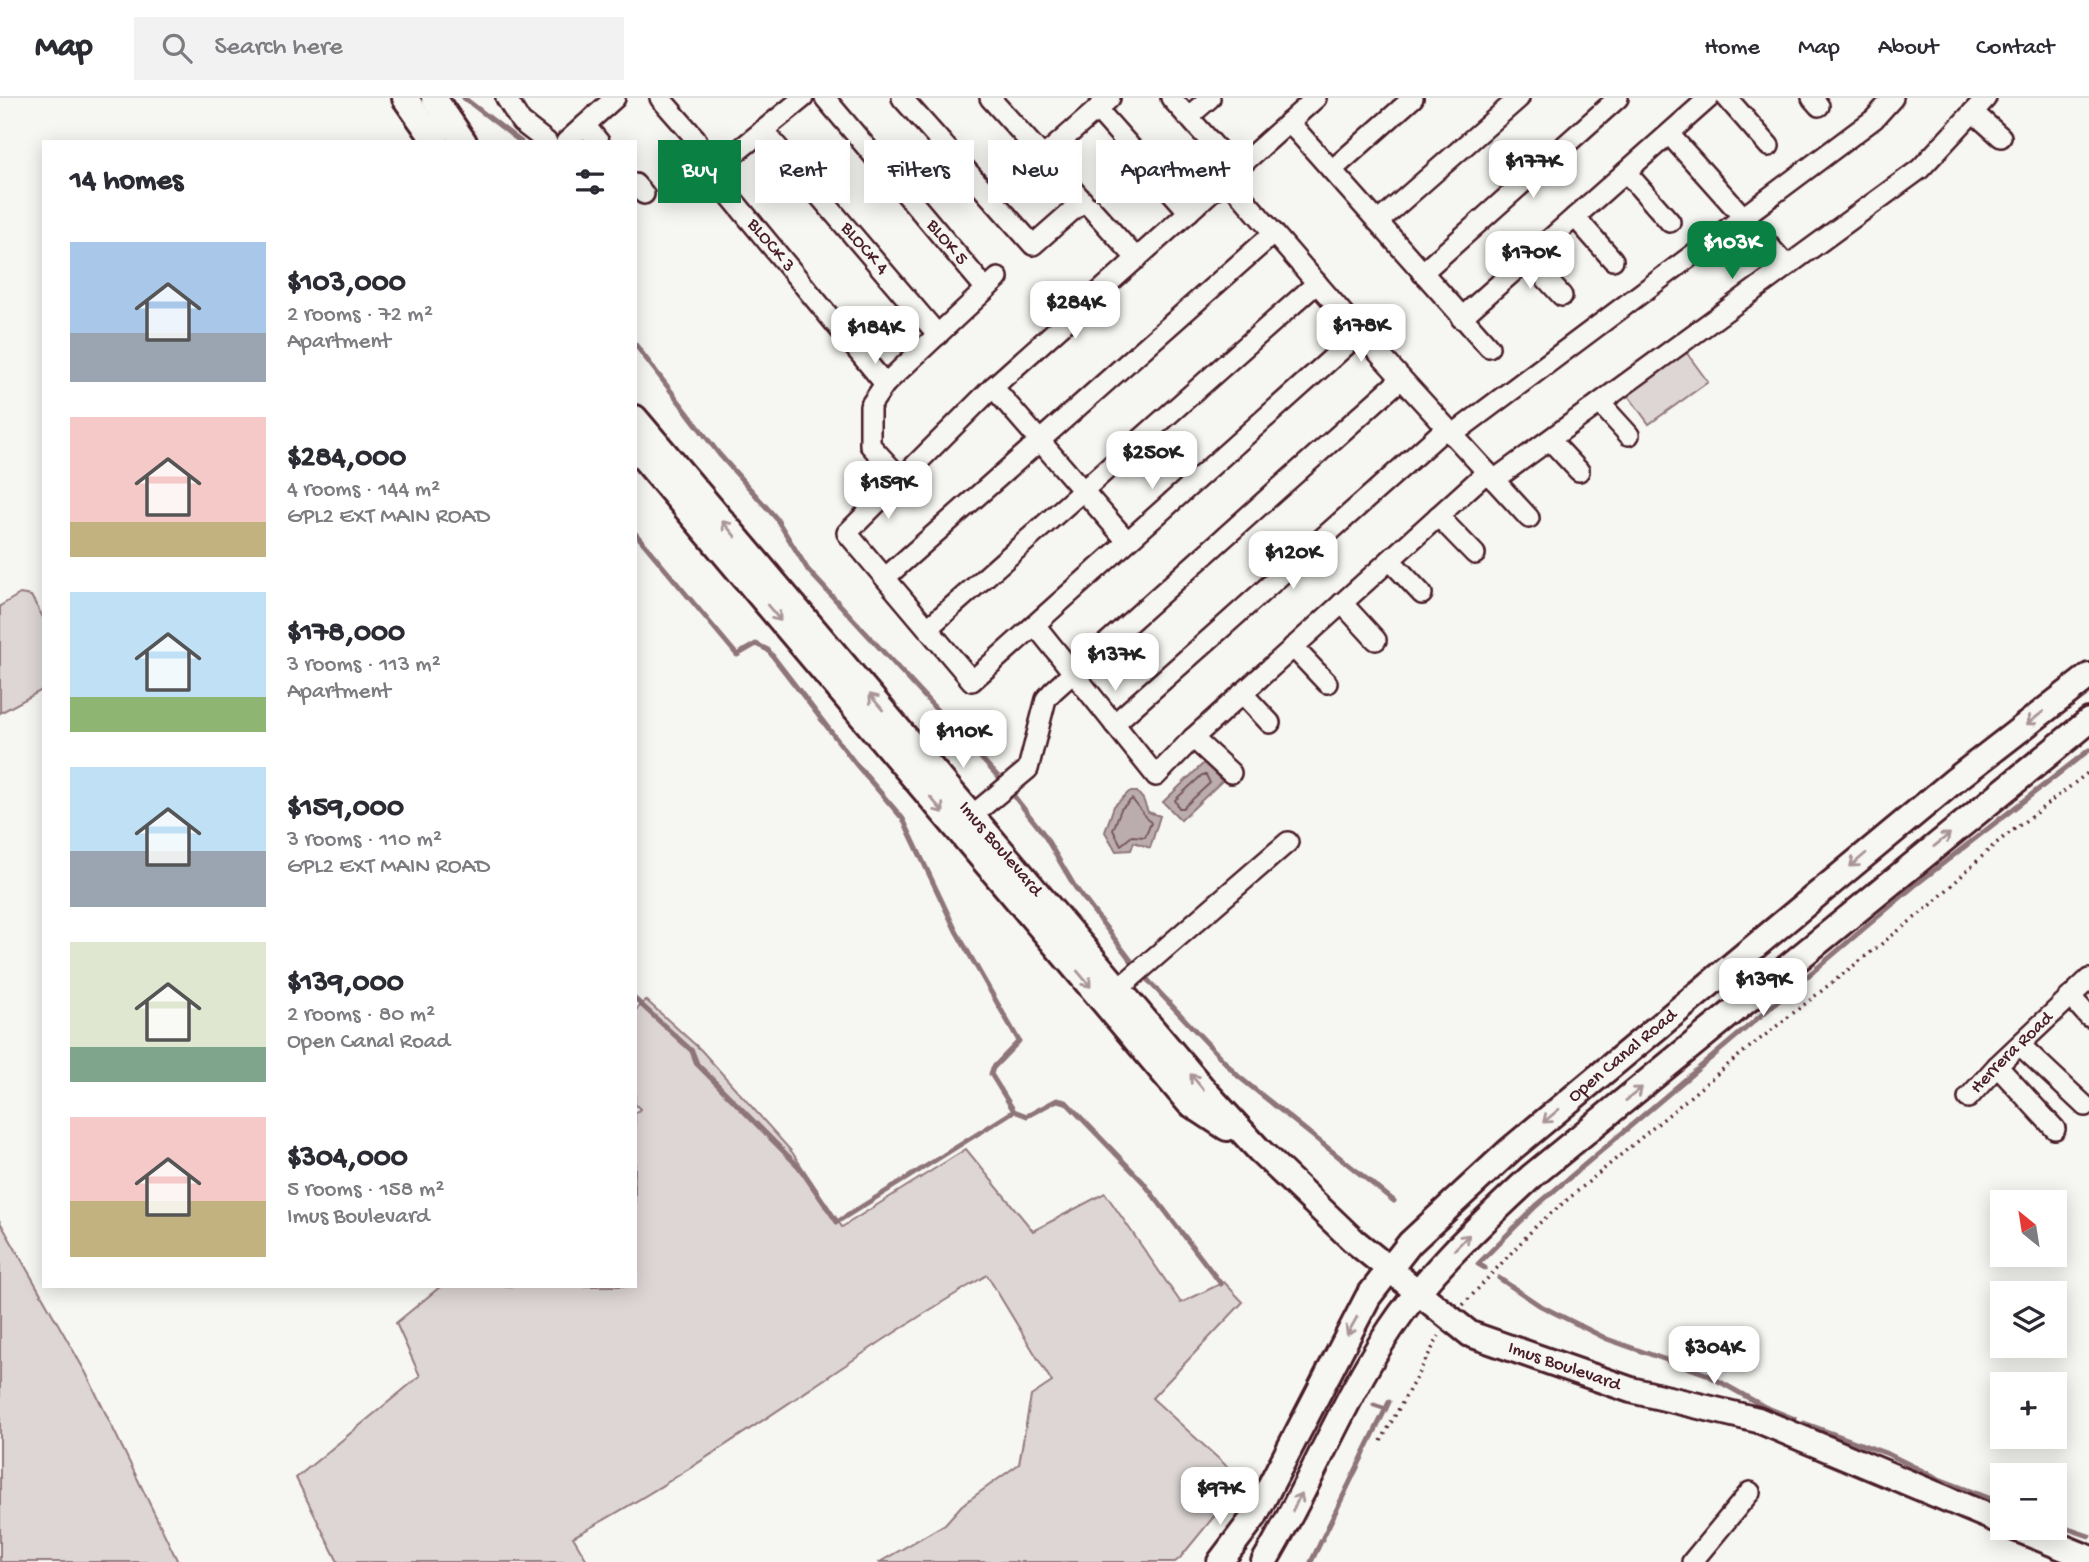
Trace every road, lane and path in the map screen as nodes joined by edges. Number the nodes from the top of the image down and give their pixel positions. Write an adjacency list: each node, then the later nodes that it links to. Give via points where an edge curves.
1 (405, 98): 28 (main road)
2 (434, 98): 29 (main road)
3 (615, 98): 23 (street)
4 (660, 98): 27 (street)
5 (803, 98): 24 (street)
6 (825, 98): 63 (street, BLOK 5, via 992,284)
7 (902, 98): 41 (street)
8 (1171, 98): 9 (street, via 1188,117)
9 (1210, 98)
10 (1316, 98): 22 (street)
11 (1413, 98): 39 (street)
12 (1519, 98): 51 (street)
13 (1618, 98): 58 (street)
14 (1727, 98): 36 (street)
15 (1894, 98): 49 (street, via 1874,119)
16 (511, 100): 30 (street, via 521,122)
17 (1000, 101): 33 (street)
18 (1701, 101): 25 (street)
19 (1103, 104): 34 (street); 48 (street, via 1138,155)
20 (1979, 105): 26 (street); 57 (street, via 1920,169)
21 (1192, 121): 35 (street)
22 (1289, 122): 38 (street); 39 (street)
23 (585, 125): 31 (street); 32 (street)
24 (763, 130): 37 (street); 63 (street, BLOCK 4)
25 (1669, 134): 40 (street); 49 (street)
26 (2001, 136)
27 (696, 139)
28 (435, 140)
29 (463, 140)
30 (544, 140)
31 (568, 140)
32 (598, 140)
33 (1030, 140)
34 (1062, 140)
35 (1206, 140)
36 (1769, 146)
37 (741, 148)
38 (1253, 154)
39 (1332, 170): 51 (street)
40 (1626, 172): 50 (street); 52 (street)
41 (988, 195)
42 (736, 203): 66 (street, BLOCK 3)
43 (996, 203): 44 (street, via 1033,245)
44 (1081, 203)
45 (1199, 203): 48 (street)
46 (1252, 203): 53 (street)
47 (1090, 207): 55 (street)
48 (1189, 212): 55 (street)
49 (1741, 215): 57 (street); 70 (street)
50 (1575, 217): 54 (street); 56 (street)
51 (1378, 222): 58 (street)
52 (1670, 222)
53 (1274, 233): 59 (street); 72 (street)
54 (1528, 258): 60 (street); 61 (street)
55 (1137, 259): 67 (street)
56 (1614, 260)
57 (1787, 266): 68 (street)
58 (1422, 273): 61 (street)
59 (1317, 283): 62 (street); 78 (street)
60 (1562, 296)
61 (1461, 318): 64 (street)
62 (1360, 333): 65 (street); 81 (street)
63 (938, 334): 66 (street)
64 (1489, 347)
65 (1401, 379): 70 (street); 91 (street)
66 (885, 384): 77 (street, via 870,406 870,445)
67 (993, 387): 72 (street); 77 (street)
68 (1600, 403): 71 (street); 73 (street)
69 (637, 420): 101 (main road, Imus Boulevard, one-way to 69)
70 (1449, 431): 76 (street); 97 (street)
71 (1629, 435)
72 (1040, 440): 78 (street); 84 (street)
73 (1550, 440): 75 (street); 76 (street)
74 (637, 450): 101 (main road, Imus Boulevard, one-way to 101)
75 (1579, 471)
76 (1491, 476): 79 (street); 80 (street)
77 (902, 480): 84 (street, via 846,533)
78 (1083, 490): 81 (street); 88 (street)
79 (1438, 516): 82 (street); 83 (street)
80 (1529, 518)
81 (1127, 541): 87 (street)
82 (1475, 554)
83 (1390, 559): 85 (street); 86 (street)
84 (886, 577): 88 (street)
85 (1422, 594)
86 (1342, 603): 89 (street); 90 (street)
87 (1035, 625): 88 (street, via 972,681); 91 (street)
88 (928, 628)
89 (1376, 640)
90 (1293, 647): 93 (street); 94 (street)
91 (1074, 673): 97 (street); 101 (street, via 1045,699 1028,769)
92 (2089, 676): 112 (main road, Open Canal Road, one-way to 112, via 1955,780 1510,1150)
93 (1327, 683)
94 (1242, 693): 96 (street); 98 (street)
95 (2089, 721): 113 (main road, Open Canal Road, one-way to 95, via 1469,1235 1532,1176)
96 (1270, 723)
97 (1114, 724): 98 (street, via 1156,776)
98 (1193, 738): 100 (street)
99 (2089, 772): 114 (path, via 1994,845 1931,905 1736,1058 1553,1212)
100 (1231, 773)
101 (964, 822): 104 (main road, Imus Boulevard)
102 (1288, 842): 104 (street)
103 (2089, 979): 105 (street, Herrera Road)
104 (1124, 982): 112 (main road, Imus Boulevard, via 1189,1102 1259,1150)
105 (2071, 997): 106 (street); 107 (street, Herrera Road)
106 (2089, 1017)
107 (2020, 1045): 108 (street, Herrera Road); 110 (street)
108 (1997, 1066): 109 (street, Herrera Road); 111 (street)
109 (1968, 1098)
110 (2085, 1106)
111 (2055, 1129)
112 (1389, 1268): 113 (main road, Imus Boulevard); 120 (main road, Open Canal Road, one-way to 120, via 1346,1338 1254,1517)
113 (1417, 1293): 114 (main road, Imus Boulevard); 121 (main road, Open Canal Road, one-way to 113, via 1389,1330)
114 (1450, 1320): 115 (path); 117 (main road, Imus Boulevard, via 1470,1334 1631,1390 1758,1420)
115 (1381, 1441)
116 (1750, 1492): 122 (street)
117 (1990, 1517)
118 (2045, 1540): 119 (main road)
119 (2089, 1558)
120 (1220, 1562)
121 (1265, 1562)
122 (1692, 1562)

